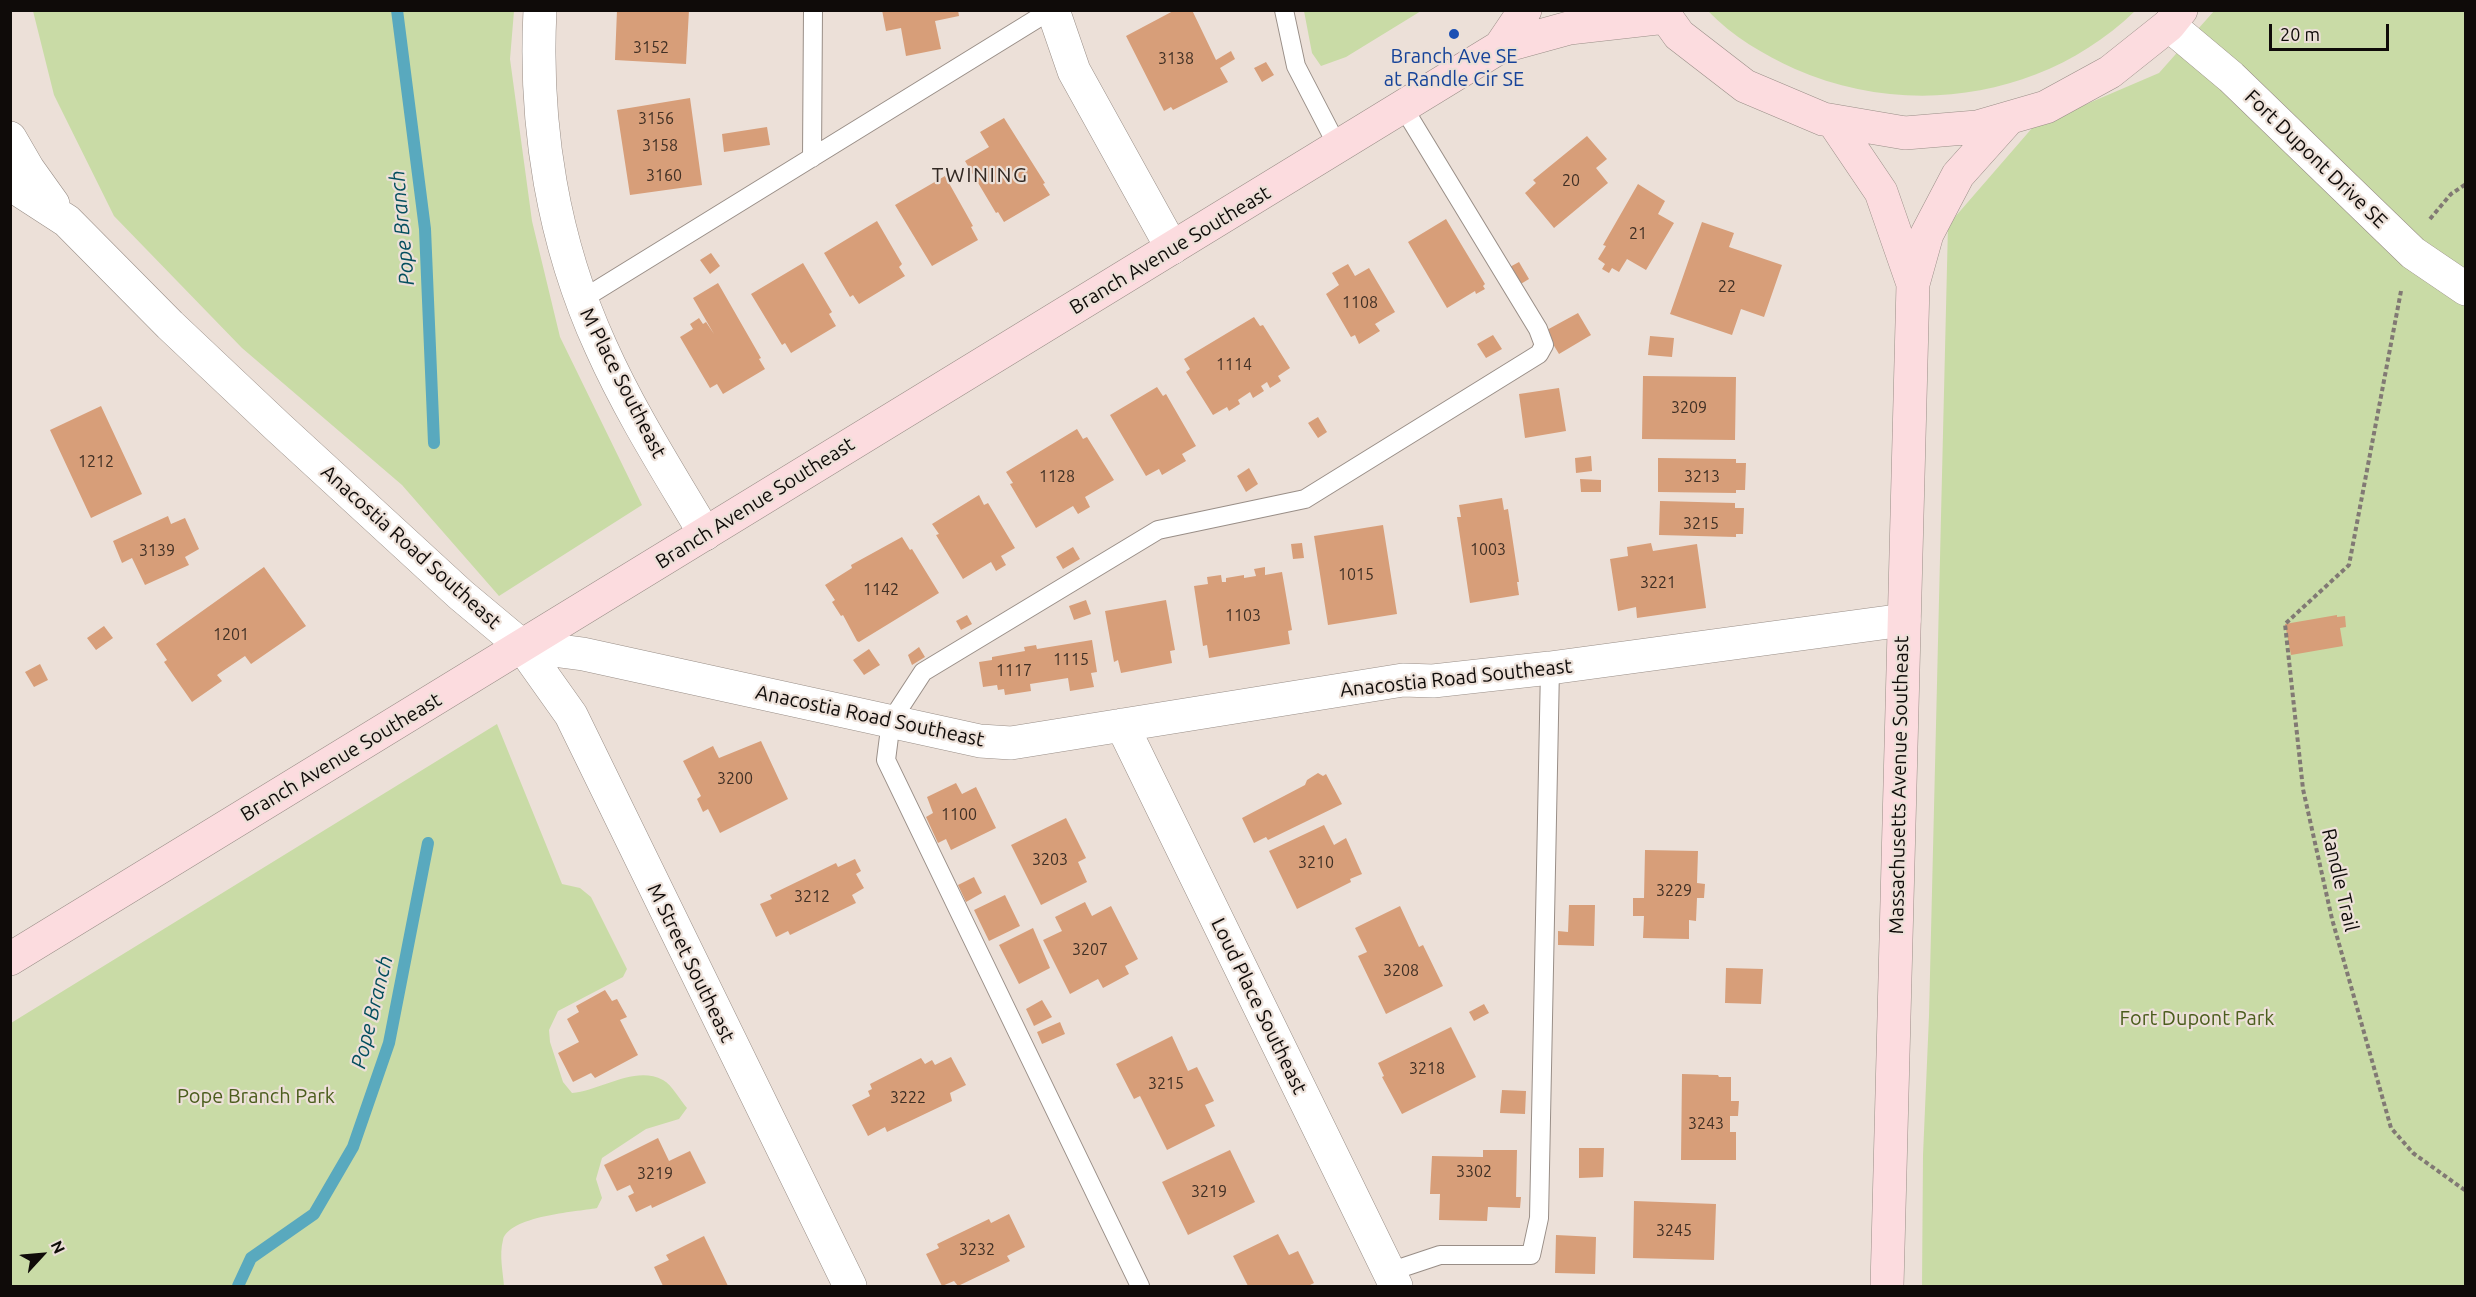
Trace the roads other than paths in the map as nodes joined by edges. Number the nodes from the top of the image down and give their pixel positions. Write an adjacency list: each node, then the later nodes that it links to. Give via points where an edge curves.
1 (540, 10): 20 (street, M Place Southeast, via 544,144 559,228)
2 (813, 10): 14 (lane)
3 (1052, 10): 14 (lane); 17 (street, via 1074,71)
4 (1284, 10): 13 (lane, via 1296,66)
5 (1525, 10): 8 (main road, Branch Avenue Southeast)
6 (1663, 14): 8 (main road, Branch Avenue Southeast, via 1569,28); 11 (main road, via 1679,34 1746,86)
7 (2175, 18): 10 (main road, via 2110,72 2046,107); 19 (street, Fort Dupont Drive SE, via 2413,253)
8 (1500, 47): 9 (main road, Branch Avenue Southeast)
9 (1403, 107): 13 (main road, Branch Avenue Southeast); 25 (lane, via 1538,329 1544,345 1539,354 1305,499 1158,530 923,672)
10 (2009, 118): 11 (main road, via 1977,127 1905,133); 18 (main road, Massachusetts Avenue Southeast, via 1958,175 1927,234)
11 (1833, 121): 18 (main road, Massachusetts Avenue Southeast, via 1881,192)
12 (10, 138): 16 (street)
13 (1338, 147): 17 (main road, Branch Avenue Southeast)
14 (812, 158): 20 (lane)
15 (10, 184): 16 (street, Anacostia Road Southeast)
16 (67, 221): 23 (street, Anacostia Road Southeast, via 277,426)
17 (1172, 248): 21 (main road, Branch Avenue Southeast)
18 (1913, 284): 22 (main road, Massachusetts Avenue Southeast)
19 (2466, 289)
20 (581, 300): 21 (street, M Place Southeast, via 612,370)
21 (705, 534): 23 (main road, Branch Avenue Southeast)
22 (1904, 621): 24 (street, Anacostia Road Southeast); 31 (main road, Massachusetts Avenue Southeast)
23 (522, 646): 25 (street, Anacostia Road Southeast, via 583,654); 27 (main road, Branch Avenue Southeast); 29 (street, M Street Southeast, via 571,715)
24 (1550, 668): 26 (street, Anacostia Road Southeast, via 1433,681 1403,680); 28 (lane, via 1539,1218 1531,1255 1440,1255)
25 (891, 721): 26 (street, Anacostia Road Southeast, via 980,741 1011,743); 30 (lane, via 886,760)
26 (1122, 725): 28 (street, Loud Place Southeast)
27 (10, 959)
28 (1392, 1279)
29 (850, 1287)
30 (1140, 1287)
31 (1887, 1287)

